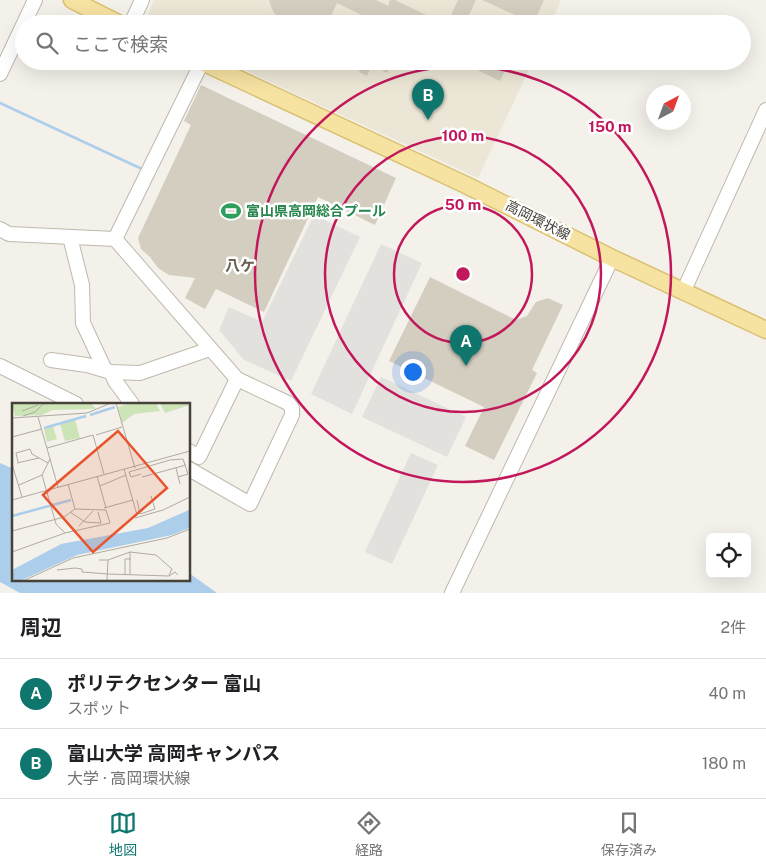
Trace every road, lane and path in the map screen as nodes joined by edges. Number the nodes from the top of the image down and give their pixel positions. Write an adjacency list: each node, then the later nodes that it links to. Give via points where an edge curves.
1 (35, 0): 4 (street)
2 (72, 0): 5 (main road)
3 (142, 0): 6 (street)
4 (28, 15)
5 (102, 15)
6 (135, 15)
7 (15, 42): 10 (street)
8 (197, 70): 14 (street)
9 (218, 70): 15 (main road, 高岡環状線, via 466,185)
10 (0, 74)
11 (766, 110): 16 (street)
12 (0, 229): 13 (street, via 9,234)
13 (70, 237): 14 (street); 21 (street, via 82,285 83,324)
14 (116, 239): 18 (street)
15 (612, 258): 16 (main road, 高岡環状線); 27 (street)
16 (684, 290): 17 (main road, 高岡環状線)
17 (766, 330)
18 (210, 349): 21 (street, via 140,373); 22 (street)
19 (51, 360): 21 (street)
20 (0, 366): 23 (street)
21 (108, 371): 24 (street)
22 (237, 379): 25 (street, via 199,457); 26 (street, via 288,403 292,408 250,504)
23 (74, 403)
24 (131, 403)
25 (190, 452)
26 (190, 470)
27 (452, 593)

